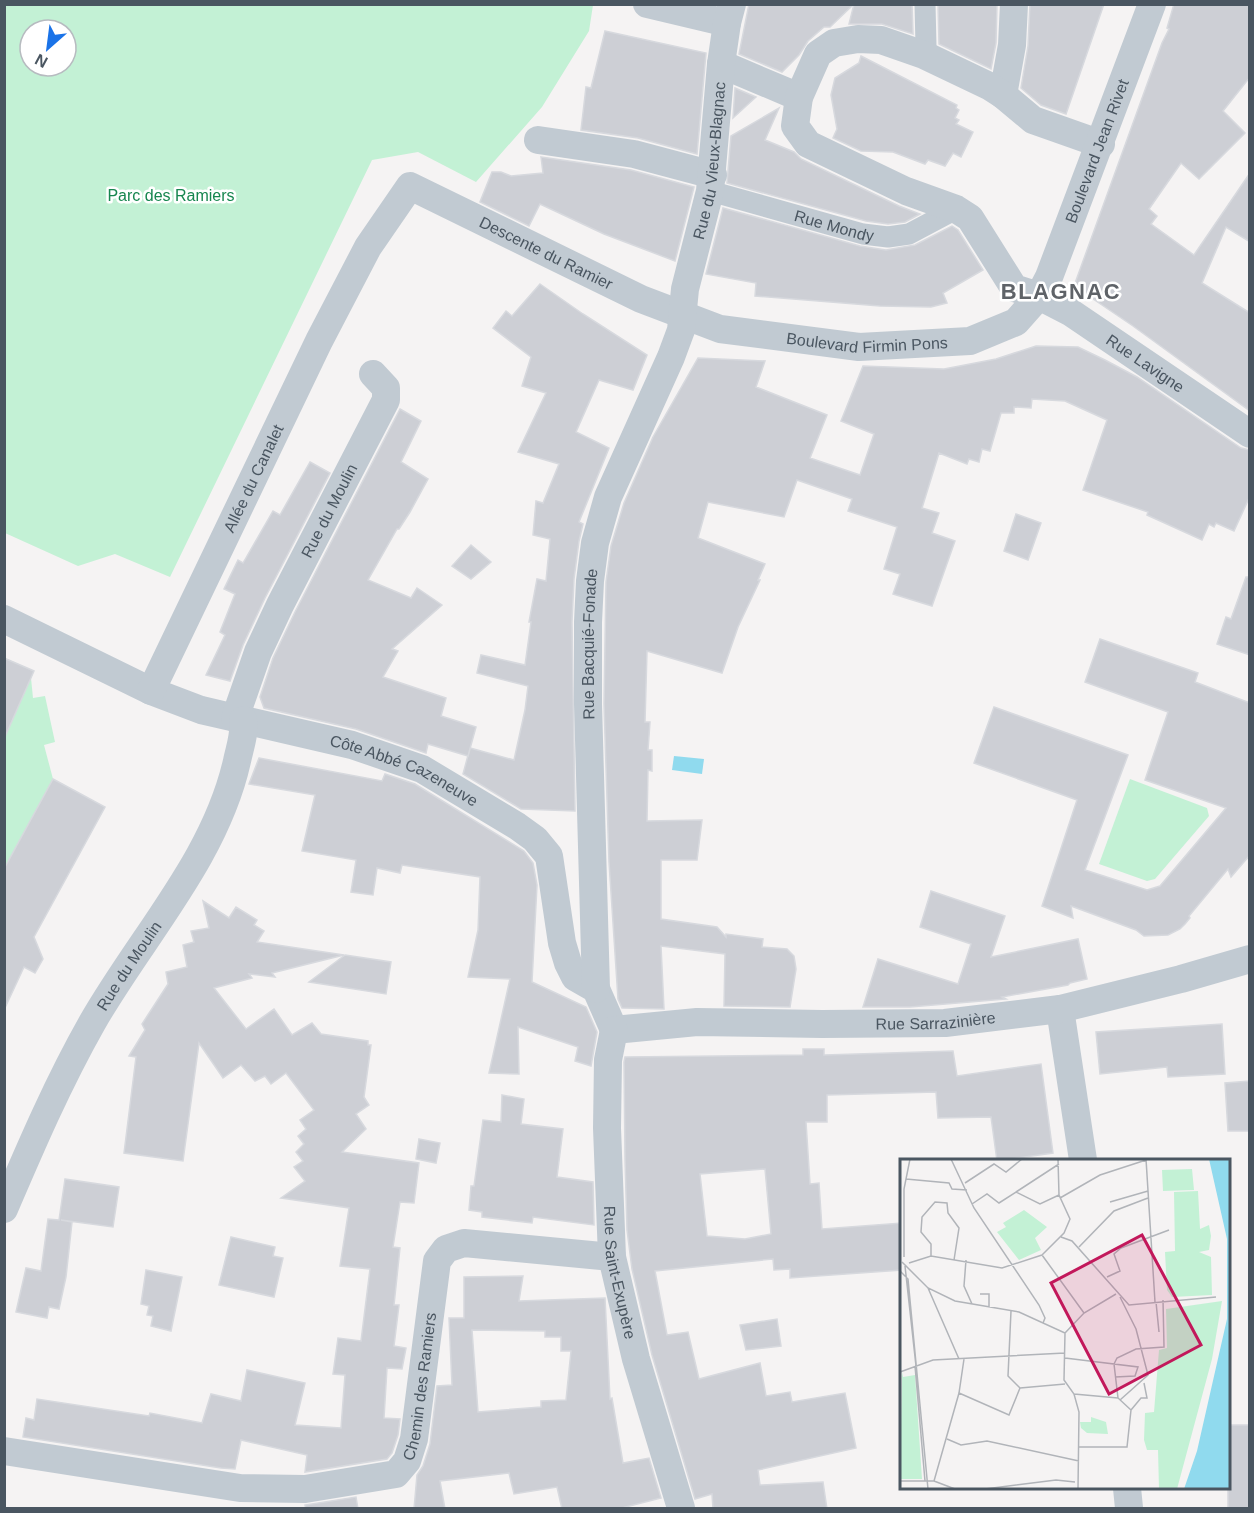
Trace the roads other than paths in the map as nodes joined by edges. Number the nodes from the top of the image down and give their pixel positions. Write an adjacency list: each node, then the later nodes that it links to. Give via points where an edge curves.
1 (646, 4): 5 (street)
2 (925, 4): 6 (street)
3 (1014, 4): 8 (street)
4 (1152, 4): 11 (street, Boulevard Jean Rivet)
5 (730, 14): 7 (street, Rue du Vieux-Blagnac)
6 (924, 55): 8 (street); 9 (street, via 881,40 834,43 818,54)
7 (721, 64): 9 (street); 12 (street, Rue du Vieux-Blagnac)
8 (1003, 95): 11 (street, via 1033,120)
9 (799, 97): 14 (street, via 795,126 808,144 906,191)
10 (538, 140): 12 (street, via 634,154)
11 (1101, 144): 15 (street, Boulevard Jean Rivet)
12 (711, 183): 14 (street, Rue Mondy, via 862,234 888,237 909,234); 16 (street, Rue du Vieux-Blagnac)
13 (410, 186): 16 (street, Descente du Ramier); 20 (street, Allée du Canalet, via 368,247 319,341)
14 (956, 209): 15 (street, Rue Lavigne, via 969,218 1014,288)
15 (1039, 296): 16 (street, Boulevard Firmin Pons, via 1016,321 970,341 870,347 720,329); 18 (street, Rue Lavigne, via 1121,345)
16 (682, 316): 23 (street, Rue Bacquié-Fonade, via 671,357 608,497 590,581 588,704)
17 (374, 374): 21 (street, Rue du Moulin, via 386,388 386,400 279,604 258,652)
18 (1250, 435)
19 (4, 619): 20 (street)
20 (151, 691): 21 (street)
21 (239, 719): 23 (street, Côte Abbé Cazeneuve, via 352,745 422,769 535,839 549,856 568,963 575,977); 27 (street, Rue du Moulin, via 244,729 234,774 218,818 185,878 92,1023)
22 (1250, 959): 24 (street, Rue Sarrazinière)
23 (596, 989): 25 (street)
24 (1060, 1009): 25 (street, Rue Sarrazinière, via 945,1023 697,1022); 26 (street)
25 (614, 1030): 28 (street, Rue Saint-Exupère, via 608,1060 607,1128)
26 (1083, 1159)
27 (4, 1209)
28 (612, 1257): 29 (street, Chemin des Ramiers, via 464,1243 447,1249 437,1261 414,1439 407,1461 396,1474 305,1489 240,1488); 31 (street, Rue Saint-Exupère, via 636,1359)
29 (4, 1451)
30 (1127, 1489): 32 (street)
31 (681, 1509)
32 (1129, 1509)

